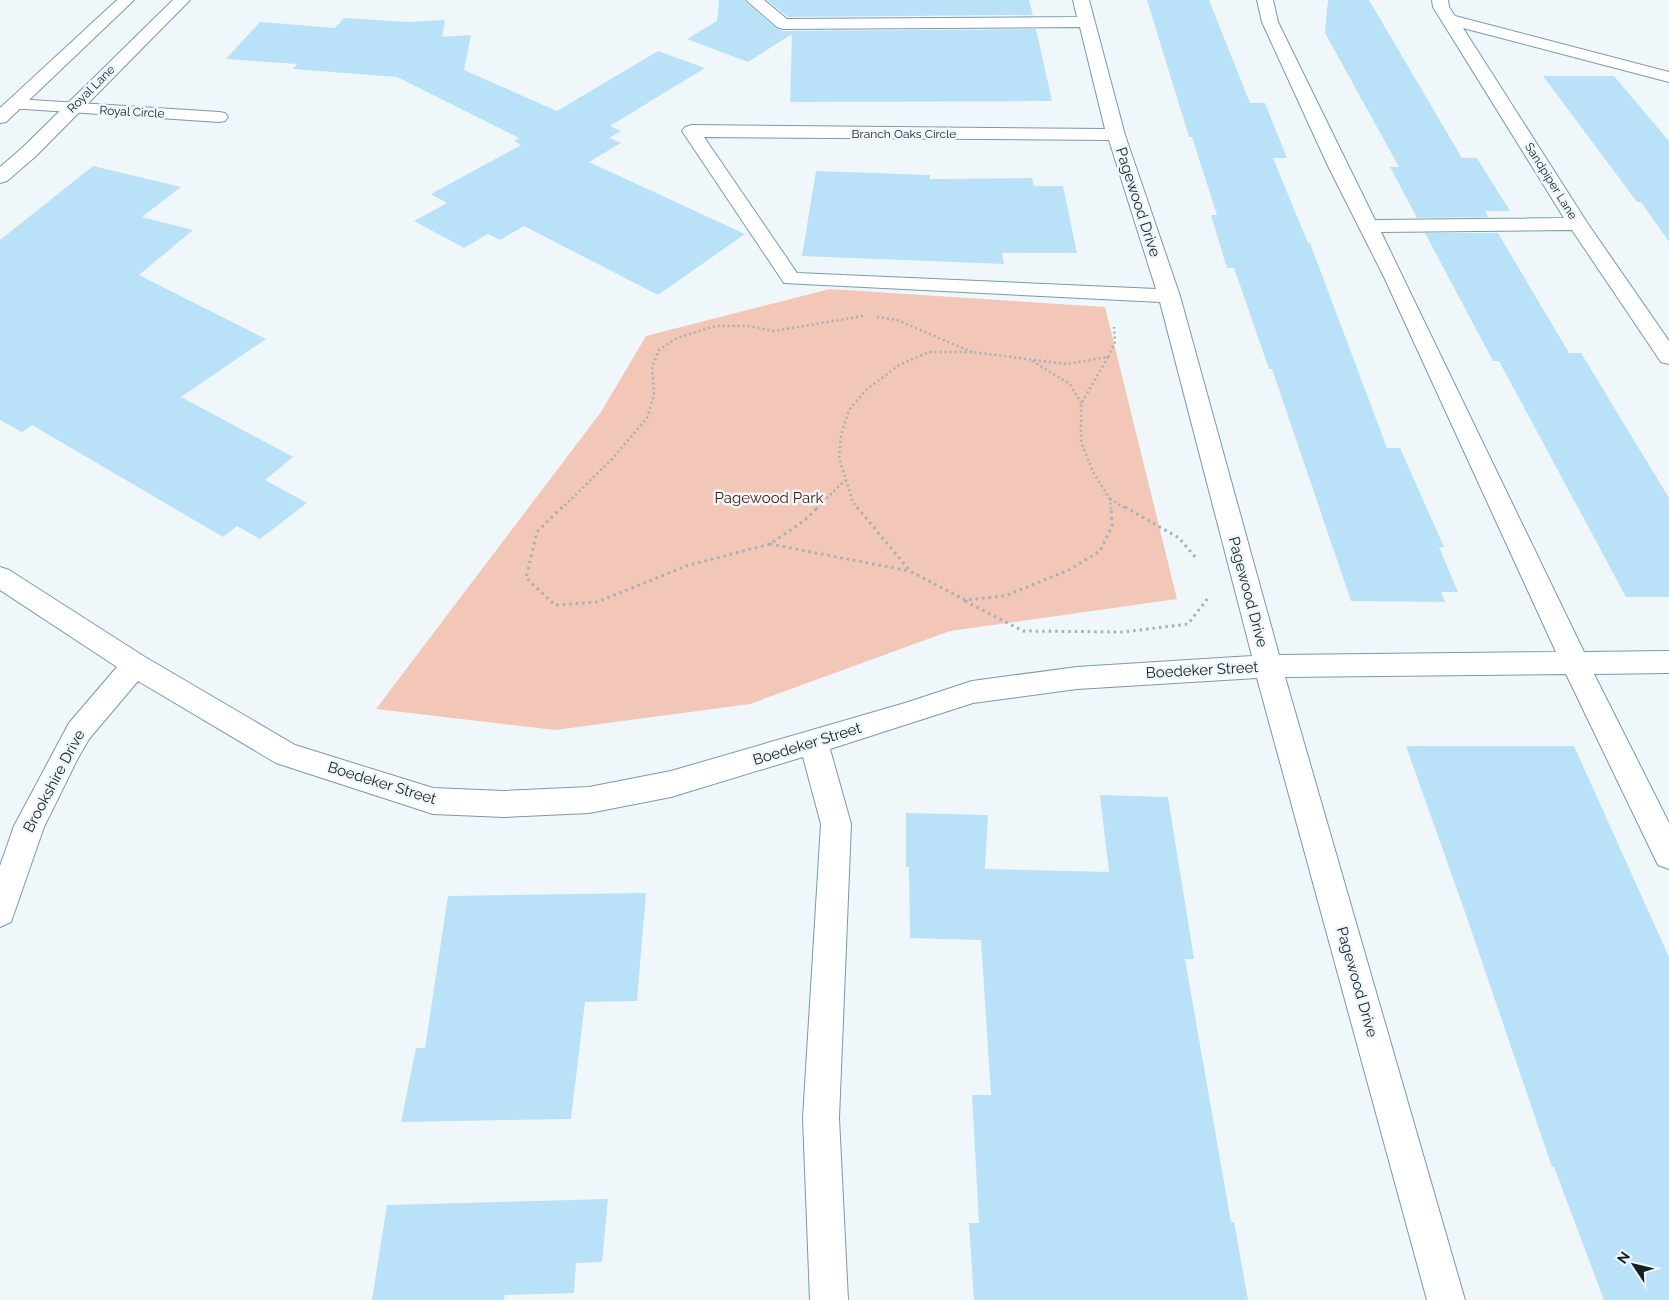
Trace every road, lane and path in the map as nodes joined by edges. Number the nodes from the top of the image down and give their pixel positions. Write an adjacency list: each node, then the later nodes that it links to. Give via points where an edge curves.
1 (126, 0): 10 (street)
2 (180, 0): 11 (street, Royal Lane)
3 (754, 0): 8 (street, via 783,24)
4 (1081, 0): 8 (street, Pagewood Drive)
5 (1265, 0): 17 (street, via 1270,22)
6 (1440, 0): 7 (street, Sandpiper Lane)
7 (1450, 20): 9 (street); 16 (street, Sandpiper Lane)
8 (1087, 22): 14 (street, Pagewood Drive)
9 (1669, 77)
10 (16, 104): 11 (street, Royal Circle); 13 (street)
11 (71, 109): 12 (street, Royal Circle); 15 (street, Royal Lane)
12 (219, 117)
13 (0, 118)
14 (1116, 135): 18 (street, Branch Oaks Circle, via 691,131 791,279); 19 (street, Pagewood Drive)
15 (0, 177)
16 (1578, 224): 17 (street); 22 (street, Sandpiper Lane)
17 (1368, 226): 34 (street)
18 (1112, 294): 19 (street); 21 (path, via 1115,342)
19 (1169, 296): 36 (street, Pagewood Drive)
20 (972, 352): 23 (path); 25 (path, via 930,352 899,365 866,390 849,410 841,435 839,458); 27 (path, via 897,320 870,316 774,331 748,326 715,326 677,338 659,350 652,367 654,395 647,418 612,459 537,532 526,578 554,605 598,602 686,566)
21 (1108, 357): 23 (path, via 1066,364); 24 (path)
22 (1669, 357)
23 (1031, 361): 24 (path, via 1070,384)
24 (1081, 404): 26 (path, via 1081,442 1093,472)
25 (845, 480): 27 (path, via 805,520); 29 (path, via 852,502)
26 (1110, 500): 28 (path, via 1179,538); 32 (path, via 1112,526 1100,551 1069,570 1005,596)
27 (770, 544): 29 (path)
28 (1198, 562)
29 (910, 571): 32 (path)
30 (0, 578): 35 (street, Boedeker Street)
31 (1211, 594): 32 (path, via 1188,624 1123,632 1023,631)
32 (965, 600)
33 (1669, 662): 34 (street, Boedeker Street)
34 (1575, 663): 36 (street, Boedeker Street); 38 (street)
35 (135, 665): 37 (street, Boedeker Street, via 286,754 433,801 504,804 589,800 671,784); 39 (street, Brookshire Drive, via 79,730 68,749 29,826)
36 (1268, 666): 37 (street, Boedeker Street, via 1077,678 972,692); 41 (street, Pagewood Drive)
37 (813, 742): 40 (street, via 836,824 821,1118)
38 (1669, 855)
39 (0, 912)
40 (829, 1300)
41 (1446, 1300)

